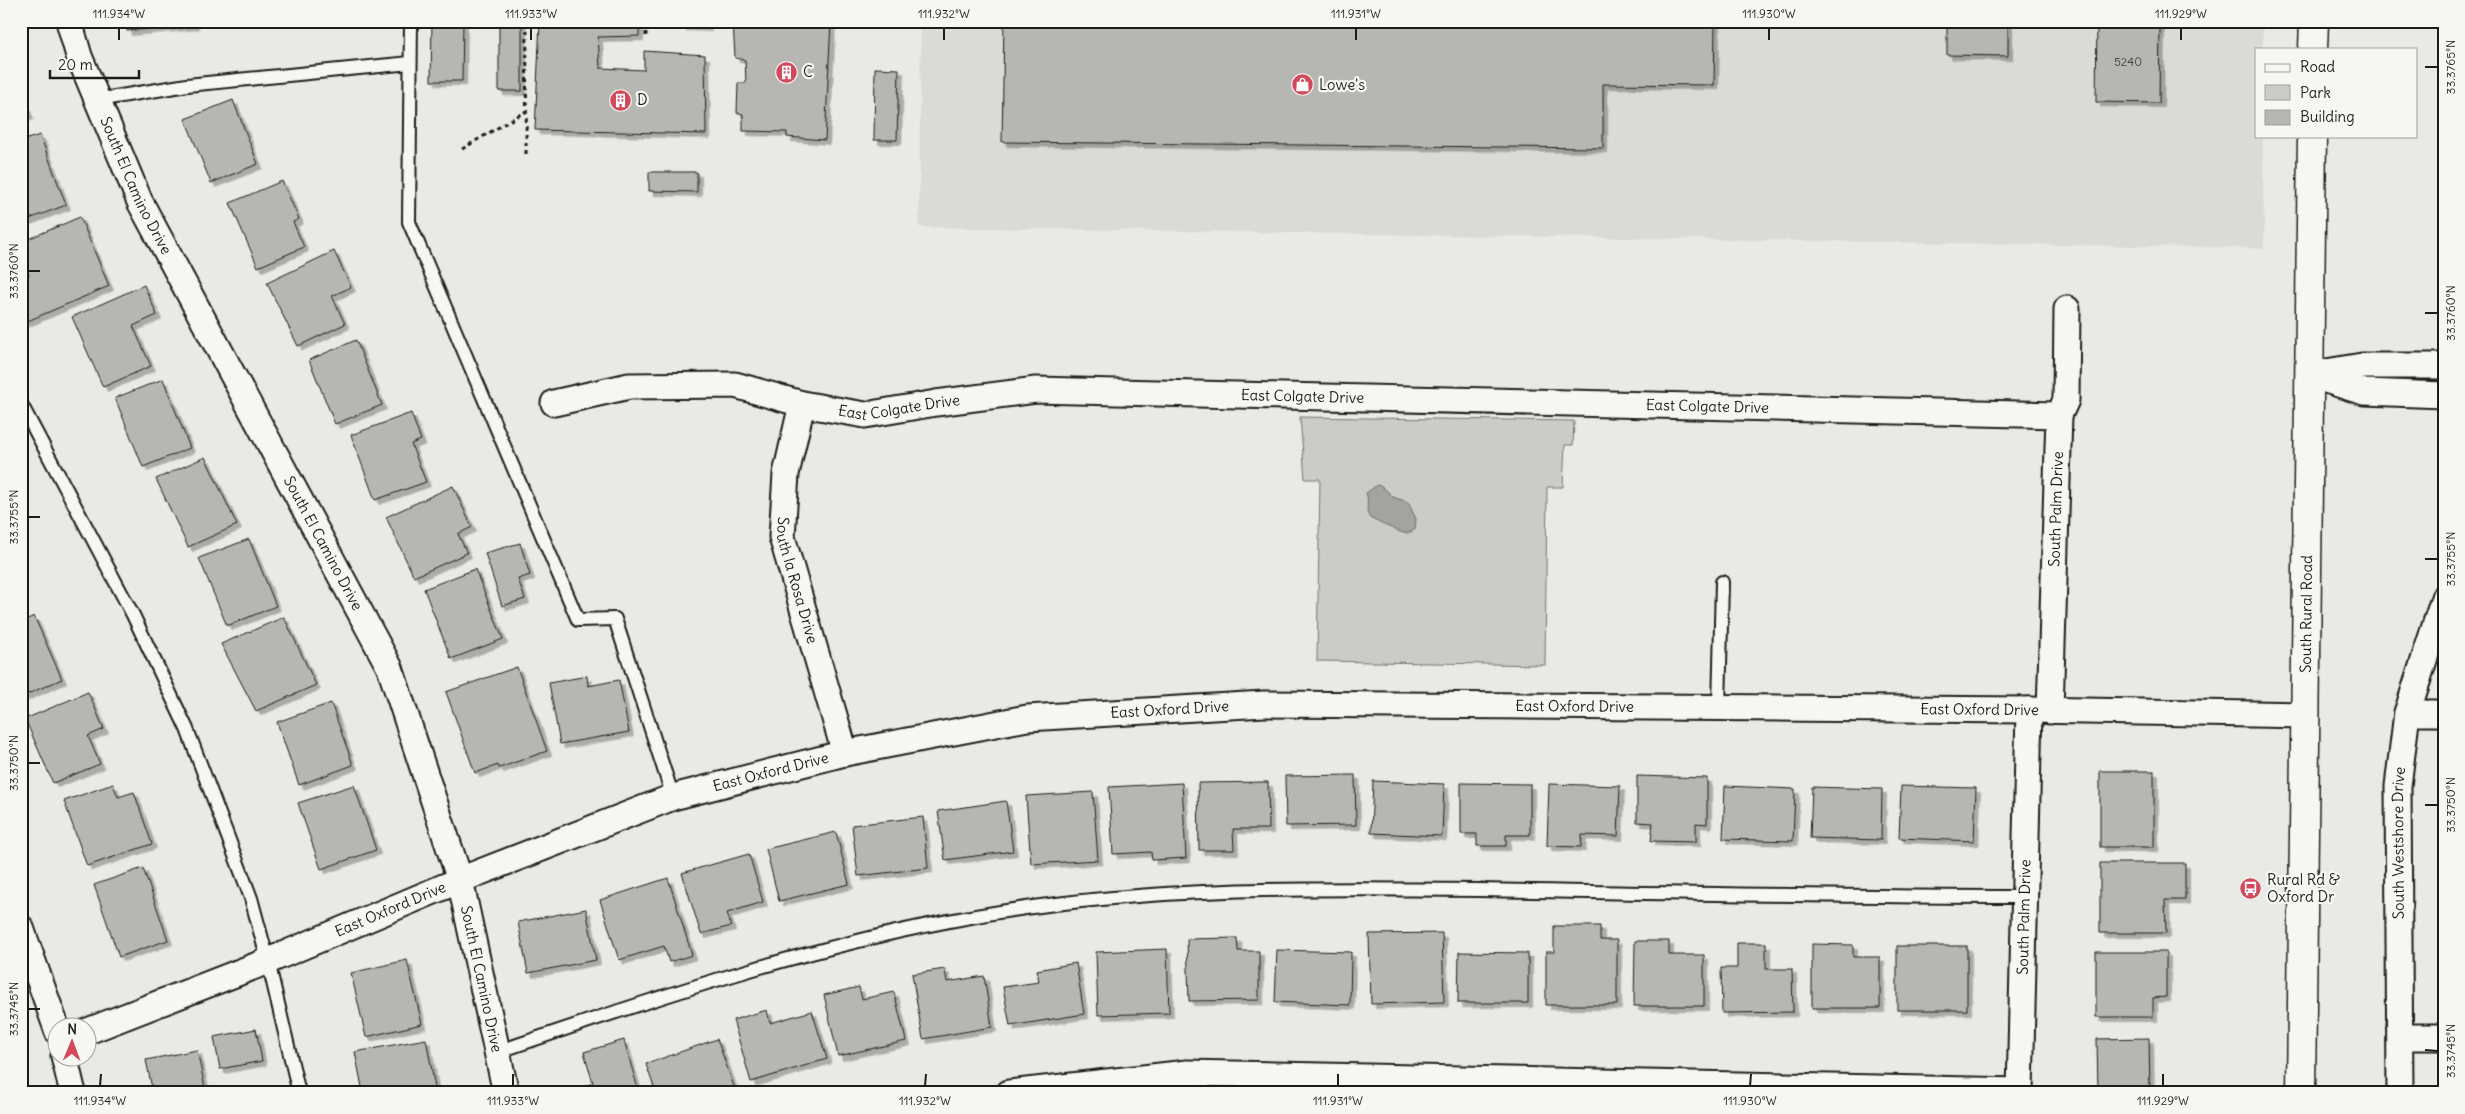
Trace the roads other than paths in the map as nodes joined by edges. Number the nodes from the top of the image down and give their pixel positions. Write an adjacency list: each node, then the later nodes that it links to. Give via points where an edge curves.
1 (69, 21): 6 (street, South El Camino Drive)
2 (411, 21): 5 (lane)
3 (2314, 21): 4 (main road)
4 (2313, 48)
5 (410, 64): 6 (lane, via 187,85); 24 (lane, via 409,222 578,620 616,619)
6 (97, 100): 25 (street, South El Camino Drive, via 140,202 390,668)
7 (2312, 138): 10 (main road, South Rural Road)
8 (2067, 309): 15 (street, South Palm Drive, via 2066,400)
9 (2444, 366): 10 (street, via 2362,366)
10 (2310, 375): 11 (street, via 2364,392); 22 (main road, South Rural Road)
11 (2444, 395)
12 (554, 403): 14 (street, East Colgate Drive, via 629,386 735,385)
13 (21, 404): 28 (lane, via 132,615 187,729 251,898)
14 (802, 404): 15 (street, East Colgate Drive, via 865,415 936,402 1036,390); 23 (street, South la Rosa Drive, via 786,474 782,537)
15 (2059, 415): 19 (street, South Palm Drive)
16 (1722, 582): 18 (lane)
17 (2444, 598): 20 (street, South Westshore Drive)
18 (1720, 708): 19 (street, East Oxford Drive); 23 (street, East Oxford Drive, via 1254,705 1027,718)
19 (2039, 710): 22 (street, East Oxford Drive); 26 (street, South Palm Drive)
20 (2407, 713): 21 (street); 31 (street, South Westshore Drive, via 2398,786)
21 (2444, 713)
22 (2306, 715): 40 (main road, South Rural Road)
23 (845, 754): 24 (street, East Oxford Drive)
24 (673, 797): 25 (street, East Oxford Drive)
25 (460, 880): 28 (street, East Oxford Drive); 33 (street, South El Camino Drive)
26 (2025, 897): 33 (lane, via 1253,889 1104,899 978,915 851,942 724,977); 35 (street, South Palm Drive)
27 (21, 928): 29 (street)
28 (268, 961): 30 (street, East Oxford Drive); 37 (lane)
29 (52, 1016)
30 (98, 1027)
31 (2401, 1037): 32 (street); 41 (street, South Westshore Drive)
32 (2444, 1037)
33 (497, 1052): 38 (street, South El Camino Drive)
34 (66, 1066): 36 (street)
35 (2020, 1092): 39 (street, via 1187,1073)
36 (73, 1093)
37 (299, 1093)
38 (506, 1093)
39 (1009, 1093)
40 (2301, 1093)
41 (2400, 1093)

